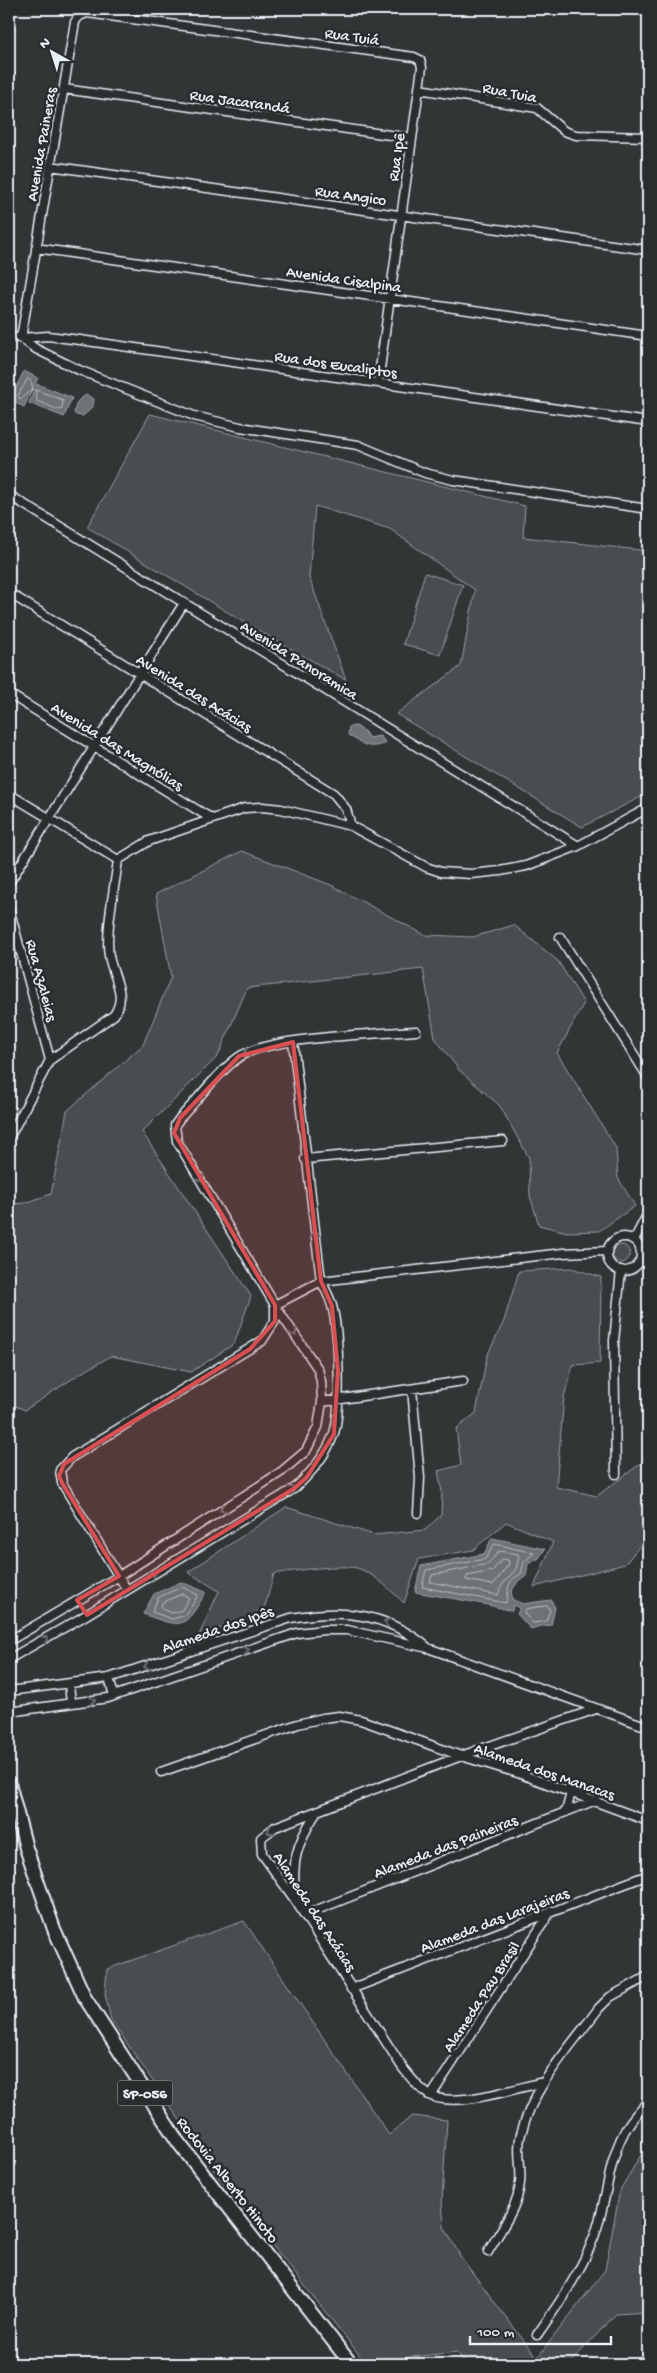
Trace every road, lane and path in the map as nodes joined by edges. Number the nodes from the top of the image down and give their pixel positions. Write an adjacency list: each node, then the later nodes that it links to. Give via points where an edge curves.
1 (79, 16): 2 (street, Rua Tuiá, via 87,13); 3 (street, Avenida Paineras, via 75,22)
2 (414, 57): 4 (street, Rua Ipê, via 420,60 422,67)
3 (64, 88): 6 (street, Rua Jacarandá); 7 (street, Avenida Paineras)
4 (419, 89): 5 (street, Rua Tuia, via 537,108 564,132 576,135); 6 (street, Rua Ipê)
5 (648, 137)
6 (411, 138): 8 (street, Rua Ipê)
7 (50, 166): 8 (street, Rua Angico); 9 (street, Avenida Paineras)
8 (401, 215): 10 (street, Rua Angico); 11 (street, Rua Ipê)
9 (36, 248): 11 (street, Avenida Cisalpina); 14 (street, Avenida Paineras)
10 (648, 250)
11 (390, 298): 12 (street, Avenida Cisalpina); 15 (street, Rua Ipê)
12 (648, 336)
13 (9, 337): 14 (street)
14 (20, 338): 15 (street, Rua dos Eucaliptos, via 48,336 80,340); 18 (street, via 79,370 194,416 240,427 358,445 425,473 453,480)
15 (378, 383): 16 (street, Rua dos Eucaliptos)
16 (648, 422)
17 (9, 495): 20 (street, Avenida Panoramica)
18 (648, 509)
19 (9, 593): 21 (street, Avenida das Acácias)
20 (184, 603): 21 (street); 29 (street, Avenida Panoramica)
21 (140, 674): 23 (street); 28 (street, Avenida das Acácias, via 334,794 346,810)
22 (9, 694): 23 (street, Avenida das Magnólias)
23 (95, 746): 26 (street); 27 (street, Avenida das Magnólias)
24 (9, 794): 26 (street)
25 (648, 808): 29 (street)
26 (49, 819): 30 (street); 31 (street)
27 (212, 820): 28 (street, via 245,808 262,807); 30 (street, via 149,841)
28 (351, 826): 29 (street, via 441,872 471,874 500,871 526,866)
29 (578, 846)
30 (118, 860): 36 (street, via 108,946 121,996 120,1006 114,1015)
31 (9, 883)
32 (9, 908): 36 (street, Rua Azaleias)
33 (560, 937): 37 (street)
34 (416, 1031): 35 (street)
35 (292, 1042): 40 (street); 46 (street, one-way to 46, via 262,1047 239,1056 180,1118 174,1133)
36 (50, 1060): 38 (street)
37 (648, 1077)
38 (9, 1138)
39 (503, 1141): 40 (street)
40 (305, 1159): 45 (street, one-way to 40)
41 (648, 1213): 42 (street)
42 (634, 1240): 43 (street, via 626,1237 615,1239); 44 (street, via 641,1251 639,1262 631,1269)
43 (607, 1251): 44 (street, via 610,1263); 45 (street, via 563,1253)
44 (621, 1270): 51 (street, via 614,1341)
45 (321, 1281): 46 (street); 49 (street, via 332,1306)
46 (275, 1305): 50 (street, one-way to 50, via 318,1369); 53 (street, via 275,1321 262,1340 72,1457 60,1470 62,1483)
47 (463, 1381): 48 (street)
48 (412, 1389): 49 (street); 52 (street, via 420,1478)
49 (339, 1400): 50 (street); 54 (street, one-way to 49, via 294,1488 319,1463 328,1447 334,1434)
50 (322, 1402): 53 (street, one-way to 53, via 318,1427 306,1451 281,1472)
51 (616, 1474)
52 (418, 1513)
53 (118, 1576): 54 (street); 55 (street)
54 (127, 1590): 57 (street)
55 (77, 1600): 56 (street); 57 (street)
56 (54, 1614): 58 (street); 59 (street)
57 (87, 1614): 58 (street)
58 (64, 1628): 61 (street, one-way to 58)
59 (9, 1641)
60 (428, 1648): 62 (street, Alameda dos Ipês, one-way to 62, via 409,1632 378,1619 342,1612 317,1613 291,1618); 65 (street, Alameda dos Ipês, one-way to 60, via 296,1633 347,1630); 67 (street, Alameda dos Ipês)
61 (9, 1659)
62 (110, 1678): 63 (street, Alameda dos Ipês); 65 (street)
63 (69, 1684): 64 (street, Alameda dos Ipês); 66 (street)
64 (9, 1691)
65 (114, 1696): 66 (street, Alameda dos Ipês, one-way to 65)
66 (71, 1703): 68 (street, Alameda dos Ipês)
67 (596, 1709): 69 (street, Alameda dos Ipês); 70 (street, Alameda das Acácias)
68 (9, 1712)
69 (648, 1727)
70 (461, 1756): 71 (street, Alameda dos Manacas, via 361,1720 339,1716 298,1724); 73 (street, Alameda dos Manacas); 76 (street, Alameda das Acácias)
71 (161, 1772)
72 (9, 1783): 89 (main road, Rodovia Alberto Hinoto / SP-056, via 26,1848 54,1928 85,1998 178,2142)
73 (570, 1792): 74 (street, Alameda dos Manacas); 75 (street)
74 (596, 1800): 75 (street, Alameda das Paineiras); 77 (street, Alameda dos Manacas)
75 (566, 1812): 81 (street, Alameda das Paineiras)
76 (316, 1813): 79 (street, via 296,1852); 79 (street, Alameda das Acácias, one-way to 79, via 275,1827 261,1838 262,1854)
77 (648, 1821)
78 (648, 1875): 80 (street, Alameda das Larajeiras)
79 (295, 1900): 81 (street, Alameda das Acácias)
80 (552, 1911): 83 (street, Alameda das Larajeiras); 85 (street, Alameda Pau Brasil)
81 (304, 1915): 83 (street, Alameda das Acácias)
82 (648, 1976): 84 (street, via 610,1997 599,2008)
83 (351, 1989): 85 (street, Alameda das Acácias, via 413,2082)
84 (544, 2082): 85 (street, via 465,2099 444,2100); 87 (street, via 520,2135 520,2185 516,2202)
85 (431, 2096)
86 (648, 2101): 88 (street, via 628,2125 617,2148 603,2210 584,2259)
87 (488, 2252)
88 (537, 2335)
89 (351, 2364)

